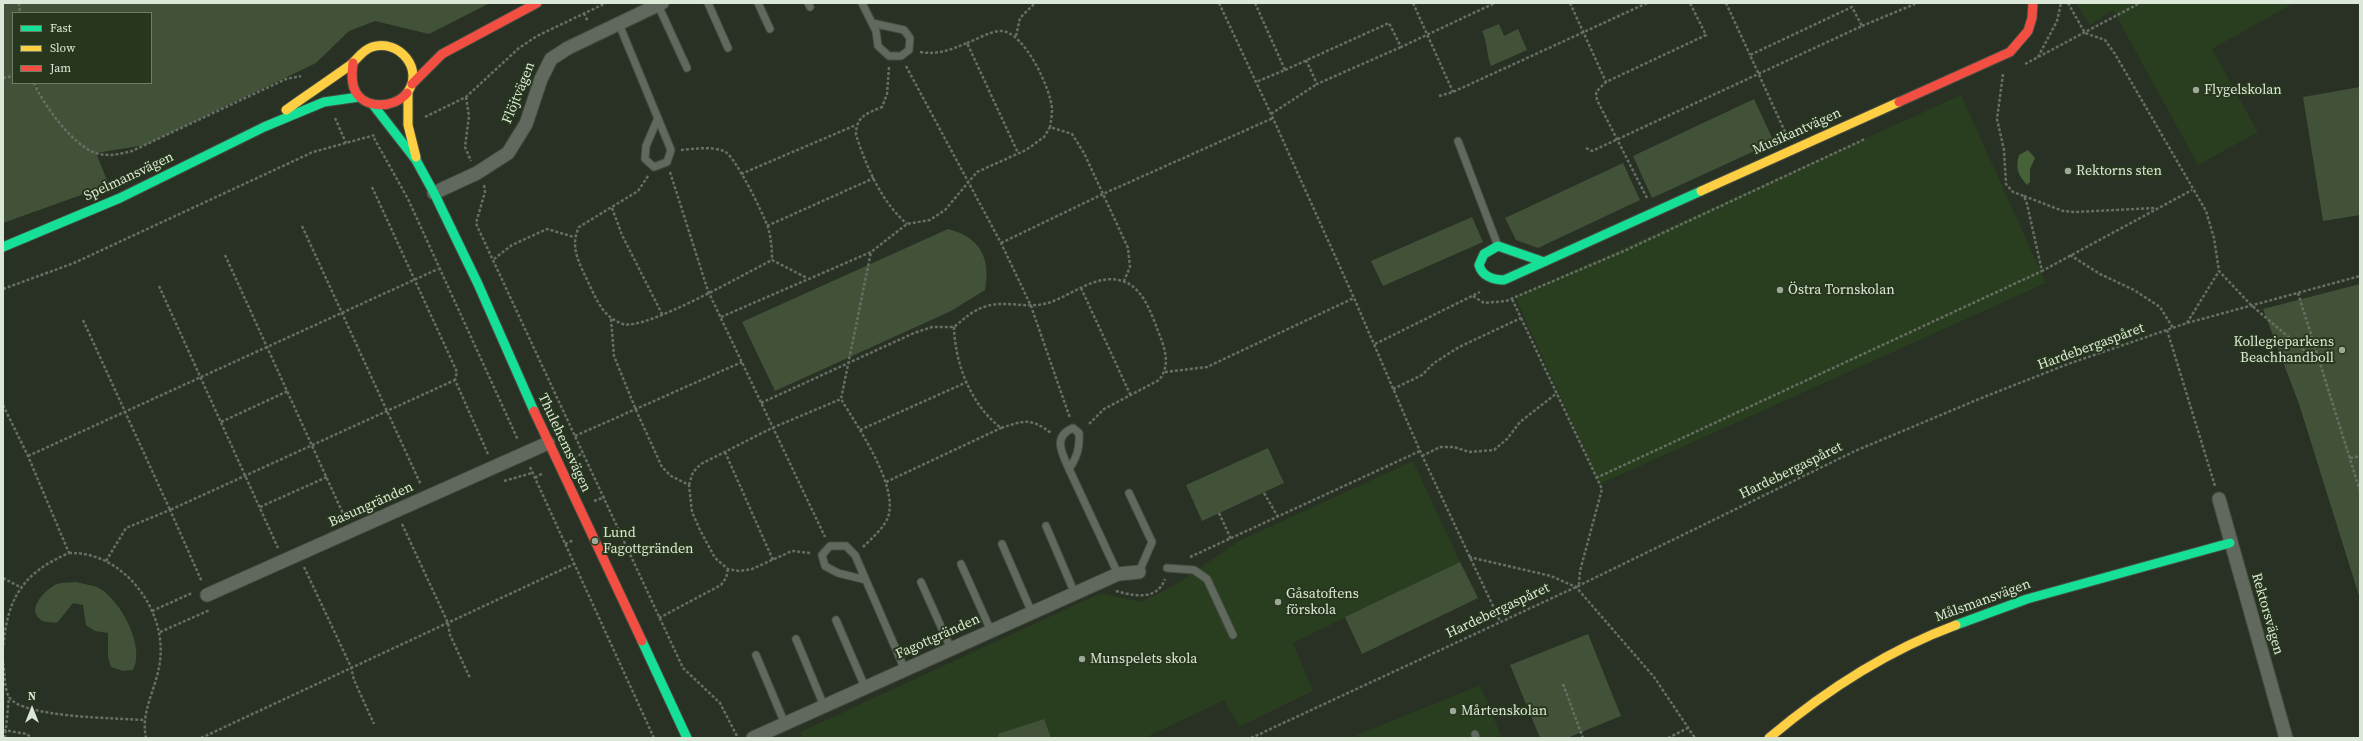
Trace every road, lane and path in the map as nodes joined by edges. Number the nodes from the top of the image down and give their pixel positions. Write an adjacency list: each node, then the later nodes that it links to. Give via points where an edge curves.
1 (537, 3): 34 (street)
2 (606, 3): 54 (path, via 537,36 519,48)
3 (708, 3): 31 (lane)
4 (758, 3): 24 (lane)
5 (862, 3): 22 (lane)
6 (1035, 3): 28 (path, via 1020,18)
7 (1219, 3): 45 (path)
8 (1255, 3): 42 (path)
9 (1413, 3): 27 (path)
10 (1495, 3): 27 (path)
11 (1570, 3): 25 (path)
12 (1647, 3): 25 (path)
13 (1690, 3): 46 (path, via 1706,35)
14 (1726, 3): 35 (path)
15 (2033, 3): 70 (street, Musikantvägen, via 2032,26 2023,42 2010,52)
16 (2061, 3): 38 (path, via 2057,21)
17 (2068, 3): 26 (path)
18 (2140, 3): 26 (path)
19 (660, 4): 21 (street, Flöjtvägen); 41 (lane)
20 (1915, 4): 23 (path)
21 (619, 24): 58 (lane); 76 (street, Flöjtvägen, via 568,48 551,59 541,79 526,124 515,144 498,161)
22 (872, 24): 32 (lane, via 904,30 910,38); 36 (lane, via 876,31 878,46)
23 (1862, 26): 35 (path, via 1852,7); 43 (path)
24 (770, 29)
25 (1583, 32): 46 (path); 51 (path)
26 (2085, 32): 81 (path, via 2105,40 2115,54)
27 (1427, 34): 30 (path); 51 (path)
28 (1016, 36): 29 (path, via 1003,30); 63 (path, via 1026,46 1048,91 1052,108)
29 (967, 43): 32 (path, via 932,54); 72 (path)
30 (1401, 47): 39 (path, via 1389,24); 48 (path)
31 (728, 48)
32 (909, 50): 37 (lane)
33 (427, 54): 34 (street)
34 (442, 54): 49 (street)
35 (1750, 55): 43 (path)
36 (890, 56): 37 (lane); 61 (path, via 890,78 882,107 862,117)
37 (901, 56): 79 (path)
38 (2037, 58)
39 (1306, 60): 42 (path); 48 (path)
40 (353, 63): 49 (street, Spelmansvägen, via 362,52 372,46 389,45 409,55); 50 (street, Spelmansvägen); 53 (street, via 353,88)
41 (687, 68)
42 (1285, 70): 45 (path)
43 (1759, 74): 66 (path); 70 (path)
44 (2004, 74): 84 (path, via 1998,99 1997,119 2004,150 2006,184 2013,192)
45 (1256, 82): 57 (path)
46 (1606, 82): 66 (path, via 1596,92 1597,100)
47 (35, 84): 50 (path, via 51,112 74,137 96,153 116,155 132,151 286,78 297,75 305,77)
48 (1317, 84): 57 (path)
49 (410, 88): 56 (street, via 400,102 386,107); 60 (street, Thulehemsvägen)
50 (314, 89): 62 (street, Spelmansvägen)
51 (1453, 92): 52 (path)
52 (1439, 96)
53 (359, 97): 55 (street, Spelmansvägen); 56 (street)
54 (466, 97): 60 (path); 76 (path, via 469,116 465,146)
55 (324, 102): 62 (street, Spelmansvägen); 68 (path)
56 (374, 106): 64 (street, Thulehemsvägen)
57 (1271, 114): 59 (path)
58 (658, 118): 71 (lane); 75 (lane, via 646,146 645,159)
59 (1273, 118): 83 (path); 114 (path)
60 (408, 124): 73 (street, Thulehemsvägen)
61 (856, 125): 77 (path); 78 (path, via 860,147)
62 (264, 127): 94 (street, Spelmansvägen, via 120,198)
63 (1050, 127): 72 (path, via 1044,137); 83 (path, via 1072,134)
64 (391, 130): 65 (path); 73 (street, Thulehemsvägen)
65 (373, 136): 68 (path); 101 (path, via 408,199)
66 (1617, 140): 69 (path, via 1592,151); 87 (path)
67 (1458, 141): 93 (lane)
68 (346, 143): 111 (path, via 313,152 74,263)
69 (1586, 148)
70 (1793, 148): 87 (street, Musikantvägen)
71 (671, 150): 74 (lane); 77 (path, via 725,151)
72 (1018, 153): 79 (path, via 977,172)
73 (416, 160): 82 (street, Thulehemsvägen)
74 (667, 162): 75 (lane); 112 (path)
75 (654, 167): 85 (path, via 638,191)
76 (476, 173): 82 (street, Flöjtvägen); 98 (path, via 484,185 485,192 476,223)
77 (741, 174): 90 (path)
78 (874, 178): 88 (path, via 884,200); 90 (path)
79 (970, 182): 88 (path, via 945,210 930,220); 92 (path)
80 (372, 187): 106 (path)
81 (2192, 190): 86 (path); 103 (path, via 2206,211 2214,238)
82 (434, 193): 154 (street, Thulehemsvägen, via 478,284)
83 (1103, 194): 92 (path); 108 (path, via 1131,260)
84 (2024, 196): 86 (path, via 2063,211); 102 (path)
85 (612, 208): 91 (path, via 579,227); 119 (path, via 622,235)
86 (2156, 208): 97 (path)
87 (1654, 212): 100 (street, Musikantvägen)
88 (907, 224): 95 (path)
89 (302, 226): 118 (path)
90 (767, 226): 99 (path, via 772,243)
91 (574, 236): 98 (path, via 547,230 512,245); 122 (path, via 574,248 595,298)
92 (1001, 243): 117 (path)
93 (1498, 246): 100 (street); 107 (street, via 1485,253 1479,261 1480,270 1494,281)
94 (3, 247)
95 (871, 252): 105 (path); 132 (path)
96 (225, 255): 129 (path)
97 (2070, 255): 102 (path); 126 (path, via 2160,306)
98 (494, 259): 152 (path)
99 (772, 260): 105 (path); 112 (path)
100 (1544, 262): 107 (street, Musikantvägen)
101 (438, 269): 106 (path); 158 (path)
102 (2042, 271): 167 (path)
103 (2219, 271): 116 (path); 124 (path)
104 (2360, 276): 113 (path, Hardebergaspåret)
105 (808, 279): 120 (path)
106 (414, 280): 118 (path); 135 (path, via 457,372)
107 (1504, 280): 128 (path)
108 (1124, 281): 110 (path, via 1100,280); 133 (path, via 1139,291 1151,313 1164,346)
109 (159, 286): 134 (path)
110 (1080, 288): 117 (path, via 1050,303); 140 (path)
111 (3, 289)
112 (708, 291): 119 (path); 120 (path)
113 (2298, 293): 116 (path, Hardebergaspåret); 131 (path)
114 (1354, 298): 128 (path); 133 (path, via 1207,367)
115 (1512, 299): 121 (path)
116 (2251, 305): 124 (path, Hardebergaspåret); 131 (path)
117 (1031, 306): 125 (path, via 988,305 972,311); 151 (path)
118 (342, 312): 129 (path); 146 (path)
119 (663, 316): 122 (path, via 642,324 624,324)
120 (721, 317): 130 (path)
121 (1521, 318): 137 (path, via 1459,347 1434,363 1422,375); 139 (path)
122 (611, 319): 144 (path, via 614,356)
123 (83, 320): 145 (path)
124 (2186, 324): 126 (path, Hardebergaspåret)
125 (954, 327): 132 (path, via 932,327); 136 (path, via 955,347)
126 (2173, 328): 127 (path, Hardebergaspåret)
127 (2167, 330): 175 (path); 207 (path, Hardebergaspåret, via 2068,364 1855,451)
128 (1375, 344): 137 (path)
129 (267, 347): 134 (path); 138 (path)
130 (742, 362): 142 (path); 144 (path)
131 (2318, 362): 162 (path)
132 (849, 364): 141 (path); 142 (path)
133 (1165, 372): 140 (path, via 1159,380)
134 (200, 377): 145 (path); 147 (path)
135 (455, 380): 146 (path); 163 (path)
136 (967, 382): 149 (path, via 984,412); 150 (path)
137 (1393, 389): 156 (path)
138 (288, 391): 147 (path); 155 (path)
139 (1557, 393): 160 (path, via 1520,422 1508,439 1494,450 1469,452 1454,447 1440,447); 167 (path)
140 (1130, 394): 151 (path)
141 (841, 399): 148 (path); 150 (path)
142 (761, 403): 148 (path)
143 (3, 405): 159 (path)
144 (636, 410): 152 (path); 169 (path, via 662,467 671,476)
145 (125, 411): 159 (path); 178 (path)
146 (387, 411): 155 (path); 174 (path)
147 (221, 422): 165 (path)
148 (772, 428): 157 (path); 189 (path, via 792,463)
149 (1002, 428): 153 (path, via 1025,420 1039,424); 168 (path)
150 (860, 430): 168 (path)
151 (1076, 430): 153 (lane, via 1065,432); 164 (lane, via 1078,456)
152 (575, 436): 173 (path)
153 (1060, 439): 164 (lane, via 1062,453)
154 (548, 443): 158 (street, Basungränden); 242 (street, Thulehemsvägen)
155 (312, 445): 165 (path); 166 (path)
156 (1420, 451): 160 (path); 181 (path)
157 (725, 452): 169 (path, via 702,464 693,472); 195 (path)
158 (524, 454): 163 (street, Basungränden); 187 (path)
159 (28, 456): 190 (path)
160 (1422, 456): 194 (path)
161 (2360, 456): 162 (path)
162 (2350, 458): 170 (path)
163 (493, 467): 174 (street, Basungränden)
164 (1069, 469): 203 (lane)
165 (245, 476): 177 (path); 178 (path)
166 (327, 477): 177 (path); 183 (path)
167 (1596, 478): 207 (path, via 1602,489 1580,571)
168 (886, 482): 193 (path, via 891,504 888,518)
169 (689, 485): 201 (path, via 692,512 700,530 716,558)
170 (2360, 491)
171 (1129, 493): 202 (lane, via 1152,542)
172 (1264, 493): 181 (path)
173 (605, 497): 176 (path); 214 (path)
174 (426, 498): 179 (street, Basungränden)
175 (2219, 499): 186 (street, Rektorsvägen)
176 (591, 502)
177 (260, 507): 197 (path)
178 (170, 510): 196 (path, via 126,528); 210 (path)
179 (398, 510): 183 (street, Basungränden); 217 (path)
180 (1219, 513): 184 (path)
181 (1278, 517): 184 (path)
182 (1046, 526): 211 (lane)
183 (351, 531): 191 (street, Basungränden)
184 (1231, 539): 200 (path)
185 (574, 540): 187 (path)
186 (2230, 543): 249 (street, Målsmansvägen, via 2027,599 1925,637 1866,667 1808,705); 250 (street, Rektorsvägen)
187 (565, 544): 198 (path)
188 (1002, 544): 213 (lane)
189 (830, 546): 192 (lane); 193 (lane, via 846,546)
190 (69, 553): 196 (path, via 89,554); 208 (path, via 52,560)
191 (299, 555): 197 (street, Basungränden); 225 (path)
192 (822, 555): 195 (path, via 792,551); 205 (lane, via 825,566 838,573)
193 (855, 555): 205 (lane)
194 (1469, 557): 209 (path, via 1552,576); 216 (path)
195 (773, 560): 201 (path, via 752,569)
196 (106, 561): 212 (path, via 135,584)
197 (284, 562): 210 (street, Basungränden)
198 (574, 564): 217 (path); 241 (path)
199 (960, 564): 218 (lane)
200 (1167, 568): 219 (lane, via 1194,570 1207,579)
201 (728, 569): 214 (path, via 721,585)
202 (1139, 572): 203 (street, Fagottgränden)
203 (1118, 574): 211 (street, Fagottgränden)
204 (3, 578): 208 (path)
205 (866, 580): 226 (lane)
206 (921, 582): 222 (lane)
207 (1579, 585): 209 (path, Hardebergaspåret)
208 (20, 587): 221 (path, via 5,624)
209 (1576, 587): 216 (path, Hardebergaspåret); 235 (path, via 1654,677)
210 (206, 592): 212 (path)
211 (1075, 594): 213 (street, Fagottgränden)
212 (152, 611): 232 (path, via 161,636 160,661)
213 (1032, 613): 218 (street, Fagottgränden)
214 (659, 618): 243 (path, via 684,668 720,703)
215 (836, 620): 229 (lane)
216 (1500, 621): 245 (path, Hardebergaspåret)
217 (448, 623): 225 (path); 227 (path, via 450,635)
218 (991, 631): 222 (street, Fagottgränden)
219 (1234, 635)
220 (796, 639): 231 (lane)
221 (3, 649)
222 (951, 649): 226 (street, Fagottgränden)
223 (756, 655): 234 (lane)
224 (3, 663): 230 (path)
225 (351, 667): 233 (path, via 354,680); 240 (path)
226 (905, 670): 229 (street, Fagottgränden)
227 (470, 678)
228 (1563, 684): 246 (path)
229 (865, 688): 231 (street, Fagottgränden)
230 (9, 696): 232 (path, via 19,705 35,710); 236 (path)
231 (824, 706): 234 (street, Fagottgränden)
232 (144, 720): 239 (path)
233 (374, 724)
234 (785, 724): 244 (street, Fagottgränden)
235 (1688, 728): 247 (path); 248 (path)
236 (4, 730): 237 (path); 238 (path, via 27,734)
237 (5, 738)
238 (31, 738)
239 (146, 738)
240 (201, 738)
241 (654, 738)
242 (687, 738)
243 (738, 738)
244 (753, 738)
245 (1251, 738)
246 (1583, 738)
247 (1668, 738)
248 (1695, 738)
249 (1769, 738)
250 (2286, 738)

